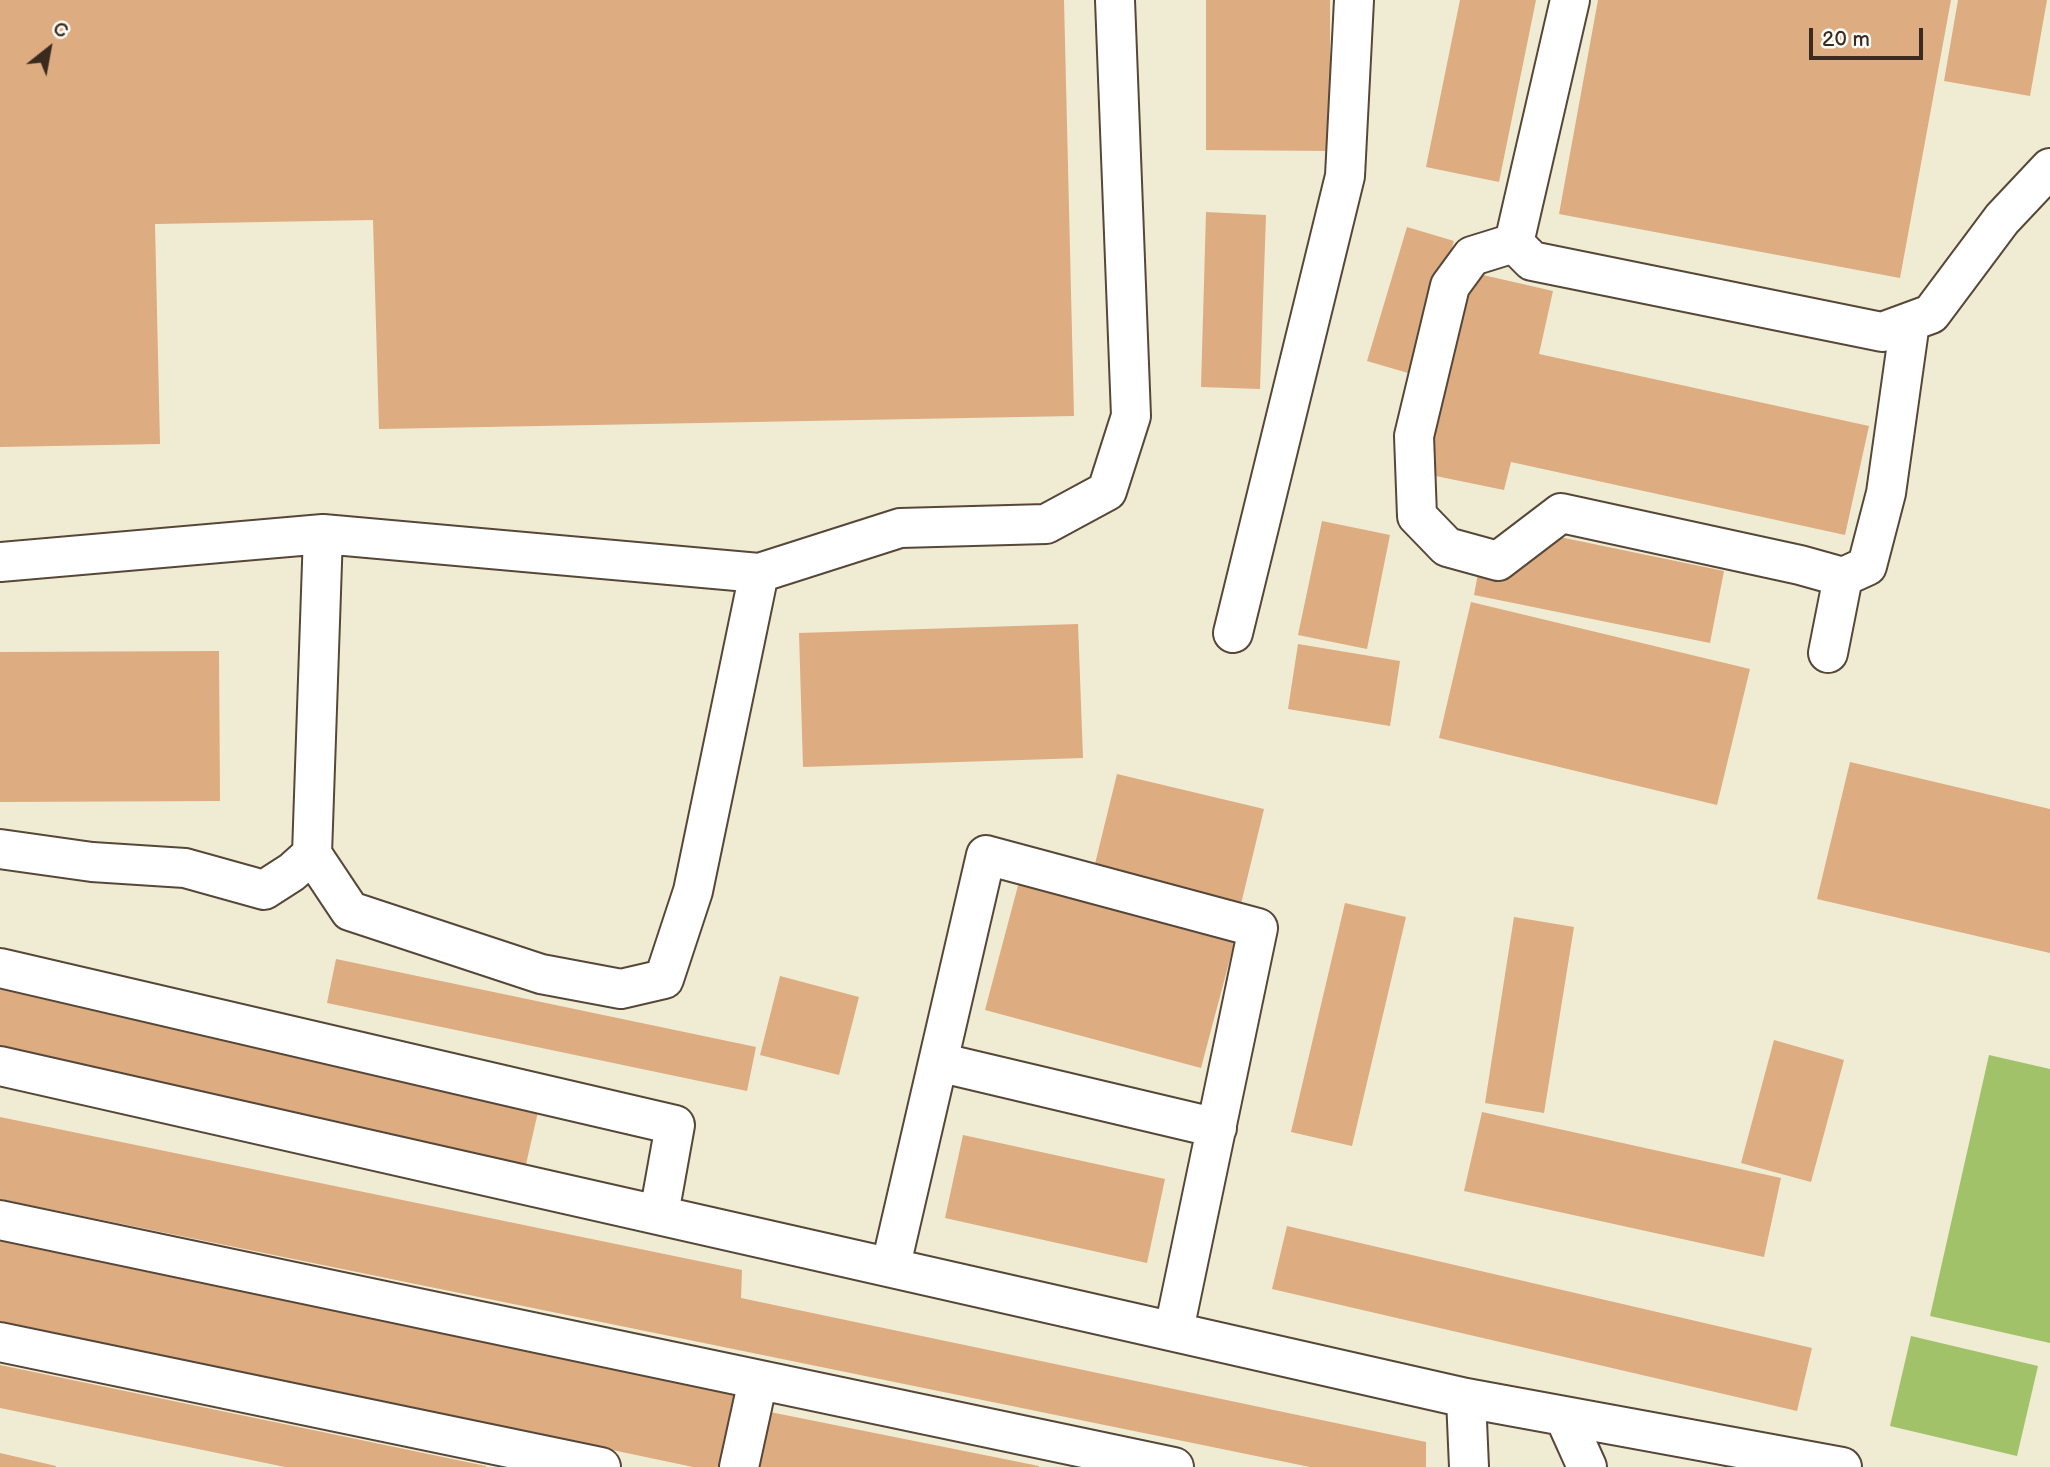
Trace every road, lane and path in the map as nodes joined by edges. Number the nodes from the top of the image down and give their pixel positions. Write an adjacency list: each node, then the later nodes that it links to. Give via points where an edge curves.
1 (1115, 0): 9 (street, via 1131,416 1107,491 1046,524 900,528)
2 (1354, 0): 11 (street, via 1345,176)
3 (1570, 0): 5 (street)
4 (2050, 168): 6 (street, via 2002,219 1931,314)
5 (1514, 243): 6 (street, via 1532,261 1882,332); 10 (street, via 1472,256 1450,286 1414,436 1417,516 1447,547 1498,561 1561,513)
6 (1910, 322): 10 (street, via 1880,518 1867,566)
7 (323, 534): 8 (street); 9 (street); 14 (street)
8 (0, 562)
9 (759, 573): 14 (street, via 693,891 664,979 621,989 541,974 350,911)
10 (1843, 577): 12 (street)
11 (1233, 633)
12 (1828, 653)
13 (0, 849): 14 (street, via 92,862 185,868 264,890)
14 (312, 854)
15 (0, 968): 19 (street, via 676,1125)
16 (938, 1062): 18 (street); 18 (street, via 986,855 1258,928); 21 (street)
17 (0, 1066): 19 (street)
18 (1217, 1128): 22 (street)
19 (659, 1214): 21 (street)
20 (0, 1220): 24 (street)
21 (891, 1265): 22 (street)
22 (1174, 1330): 25 (street)
23 (0, 1342): 27 (street)
24 (758, 1380): 28 (street); 29 (street)
25 (1466, 1398): 26 (street); 30 (street)
26 (1564, 1416): 31 (street); 32 (street)
27 (601, 1467)
28 (739, 1467)
29 (1174, 1467)
30 (1469, 1467)
31 (1587, 1467)
32 (1842, 1467)

